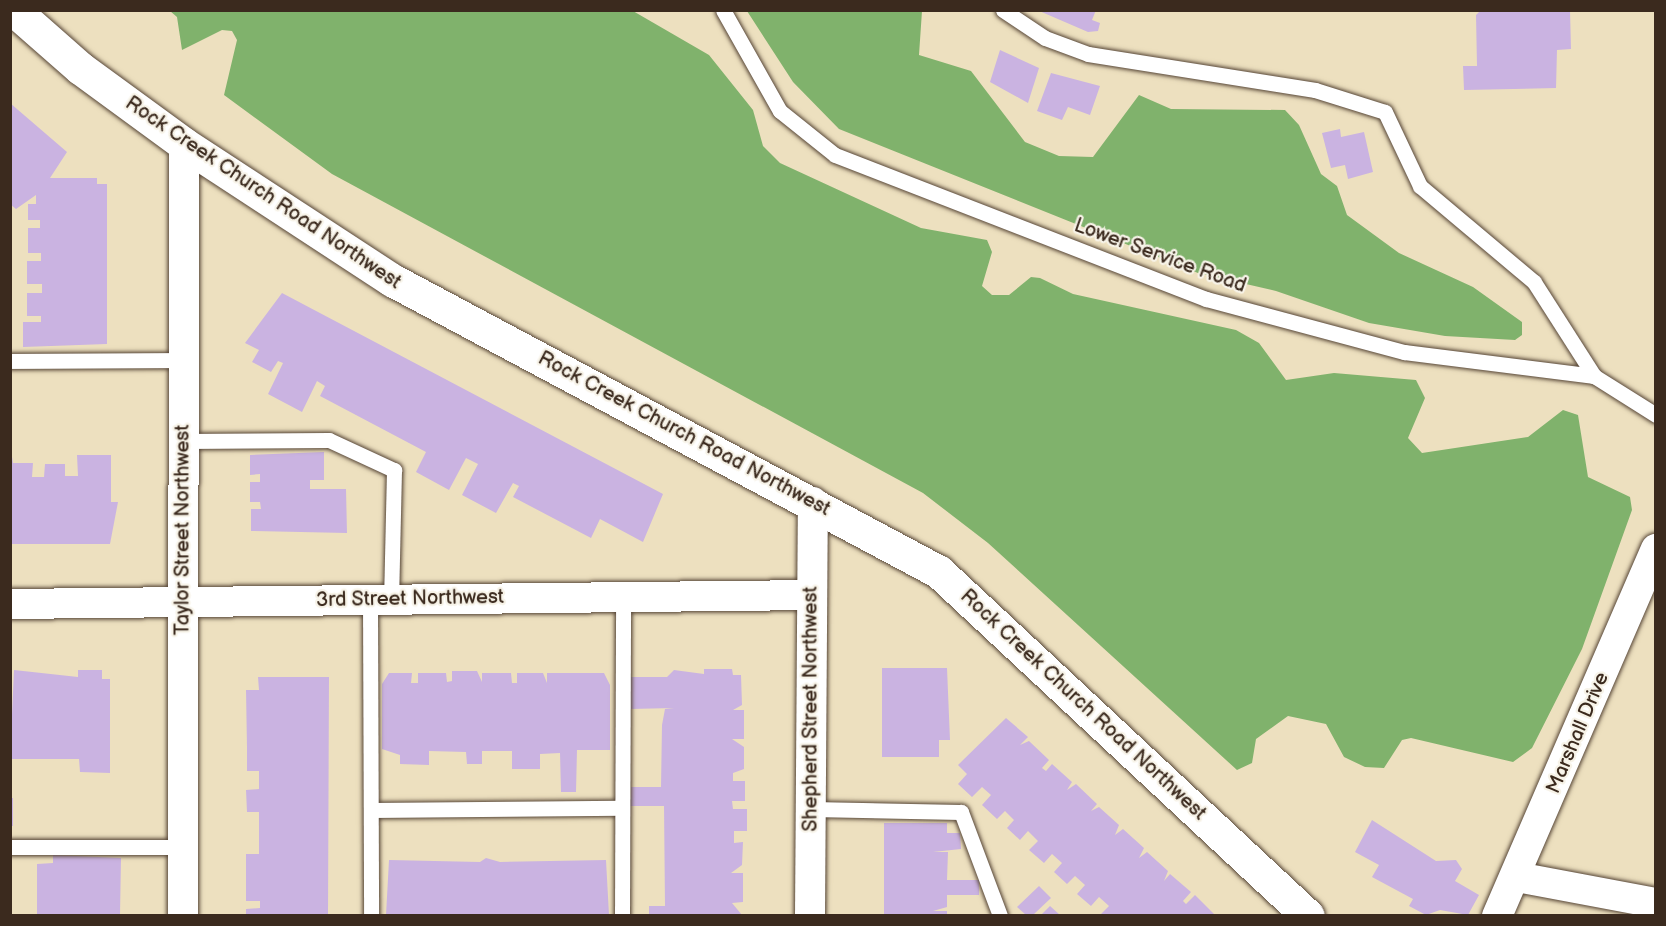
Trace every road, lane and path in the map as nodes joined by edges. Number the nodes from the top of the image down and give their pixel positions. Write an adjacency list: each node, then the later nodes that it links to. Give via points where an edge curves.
1 (14, 10): 4 (street, Rock Creek Church Road Northwest, via 80,68)
2 (723, 10): 7 (lane, Lower Service Road, via 780,111 835,155 1206,299 1404,352)
3 (1003, 10): 7 (lane, via 1045,38 1088,54 1315,90 1385,112 1420,186 1534,282)
4 (184, 144): 6 (street, Taylor Street Northwest); 10 (street, Rock Creek Church Road Northwest, via 392,280)
5 (10, 360): 6 (lane)
6 (183, 360): 9 (street, Taylor Street Northwest)
7 (1594, 376): 8 (lane, Lower Service Road)
8 (1656, 415)
9 (183, 441): 14 (lane, via 329,440 393,470); 15 (street, Taylor Street Northwest)
10 (813, 502): 12 (street, Shepherd Street Northwest); 29 (street, Rock Creek Church Road Northwest, via 913,555 965,593)
11 (1656, 549): 22 (street, Marshall Drive)
12 (810, 595): 13 (street, 3rd Street Northwest); 18 (street, Shepherd Street Northwest)
13 (623, 597): 14 (street, 3rd Street Northwest); 17 (lane)
14 (380, 600): 15 (street, 3rd Street Northwest); 19 (lane)
15 (183, 602): 16 (street, 3rd Street Northwest); 21 (street, Taylor Street Northwest)
16 (10, 604)
17 (622, 808): 19 (lane); 26 (lane)
18 (811, 809): 27 (street, Shepherd Street Northwest); 28 (lane, via 961,812)
19 (371, 810): 25 (lane)
20 (10, 847): 21 (lane)
21 (183, 847): 24 (street, Taylor Street Northwest)
22 (1517, 877): 23 (street); 30 (street, Marshall Drive)
23 (1656, 903)
24 (183, 915)
25 (371, 915)
26 (622, 915)
27 (810, 915)
28 (1000, 915)
29 (1308, 915)
30 (1497, 915)

